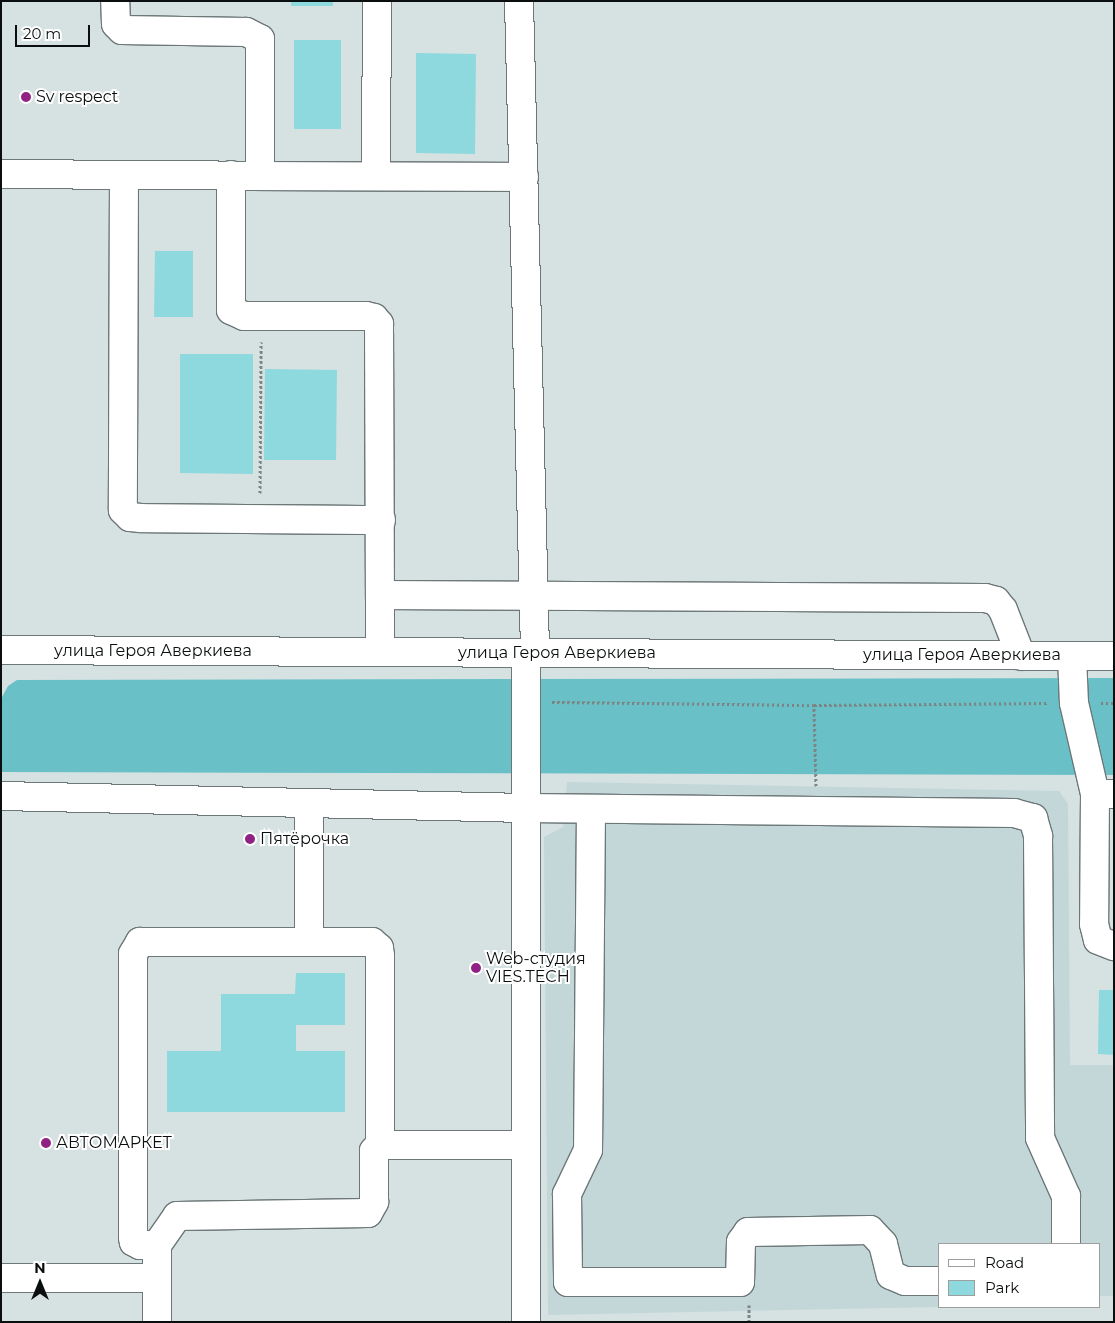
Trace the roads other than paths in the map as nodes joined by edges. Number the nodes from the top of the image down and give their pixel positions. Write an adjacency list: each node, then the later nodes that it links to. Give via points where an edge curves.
1 (115, 1): 7 (street, via 116,24 122,30 246,32 260,39)
2 (377, 1): 8 (street)
3 (519, 1): 9 (street)
4 (1, 174): 5 (street)
5 (124, 175): 6 (street); 10 (street, via 123,510 130,517 141,518)
6 (231, 175): 7 (street); 10 (street, via 231,310 237,314 261,316 366,316 380,324)
7 (260, 176): 8 (street)
8 (376, 176): 9 (street)
9 (524, 177): 12 (street)
10 (381, 520): 11 (street)
11 (380, 595): 12 (street); 14 (street)
12 (535, 596): 15 (street); 16 (street, via 985,598 996,601 1003,610)
13 (1, 650): 14 (street, улица Героя Аверкиева)
14 (380, 652): 15 (street, улица Героя Аверкиева)
15 (531, 653): 16 (street, улица Героя Аверкиева); 22 (street, via 526,702)
16 (1021, 656): 17 (street, улица Героя Аверкиева)
17 (1072, 656): 18 (street, улица Героя Аверкиева); 19 (street, via 1074,703)
18 (1114, 656)
19 (1105, 794): 25 (street, via 1095,933 1106,945)
20 (1, 796): 21 (street)
21 (309, 804): 22 (street); 24 (street)
22 (526, 808): 23 (street); 27 (street)
23 (591, 809): 28 (street, via 1014,813 1033,818 1038,836 1040,1138 1066,1196); 32 (street, via 588,1150 568,1194 568,1282 740,1282 741,1242 748,1232 870,1230 883,1244 891,1275 905,1281)
24 (309, 940): 26 (street, via 365,940 379,948); 29 (street, via 149,940 134,947 133,1237 140,1245)
25 (1114, 946)
26 (380, 1145): 27 (street); 29 (street, via 374,1151 374,1202 368,1213 188,1214 177,1216)
27 (526, 1145): 34 (street)
28 (1066, 1243)
29 (157, 1245): 31 (street)
30 (1, 1278): 31 (street)
31 (157, 1278): 33 (street)
32 (938, 1281)
33 (157, 1322)
34 (526, 1322)

